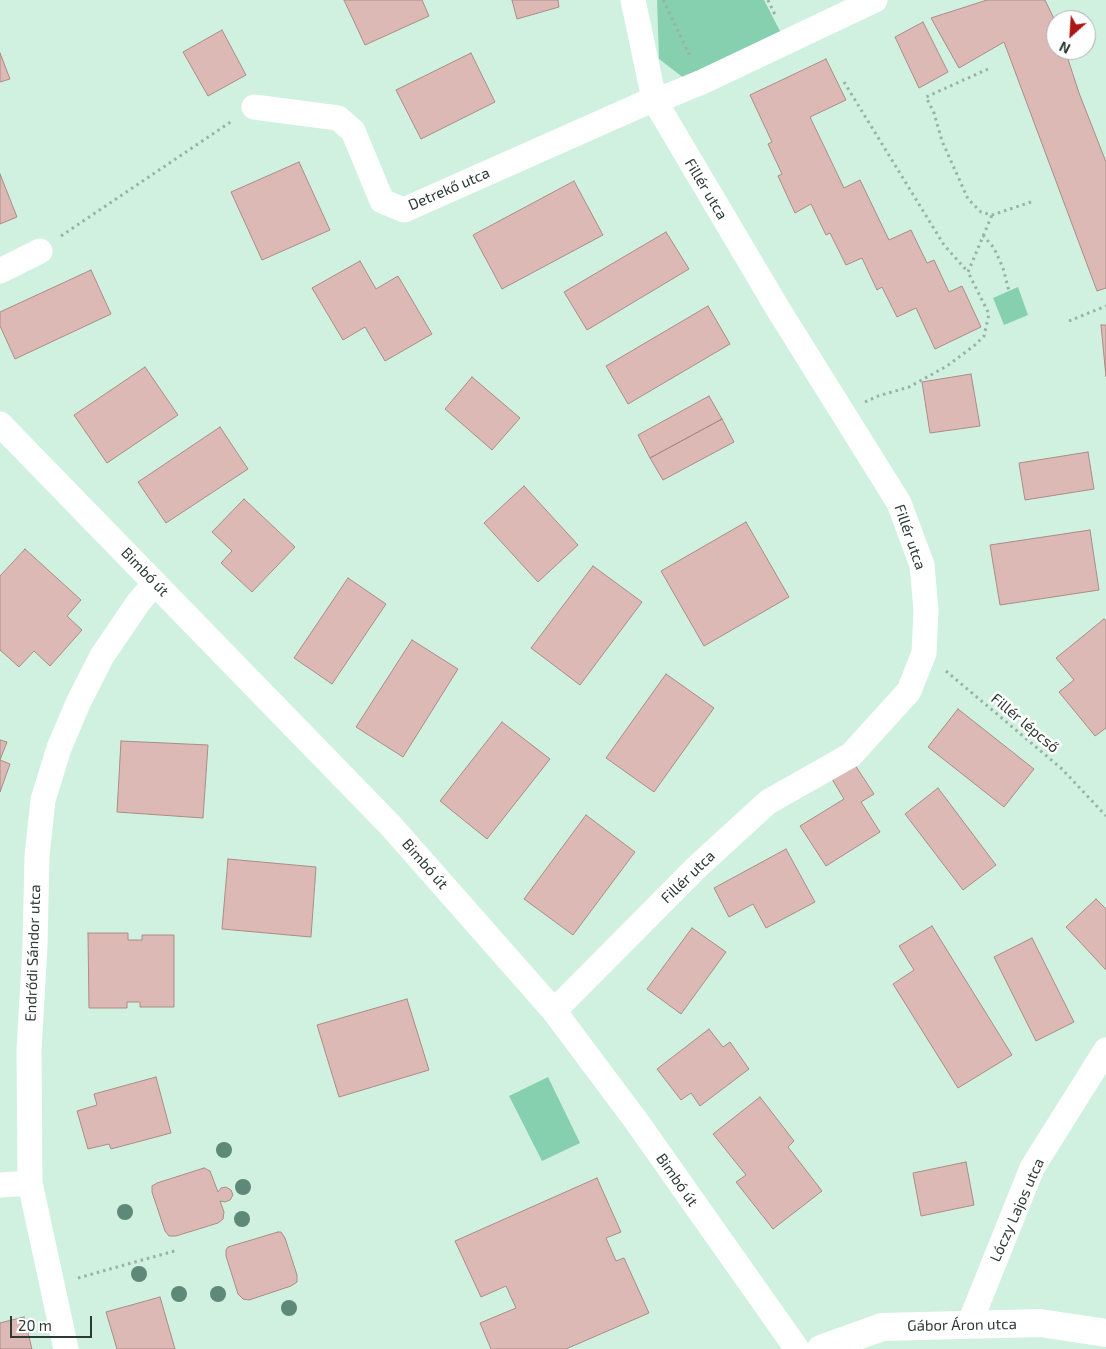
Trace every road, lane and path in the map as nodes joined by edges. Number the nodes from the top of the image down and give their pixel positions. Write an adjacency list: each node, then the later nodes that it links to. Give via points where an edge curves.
1 (633, 0): 7 (street, Fillér utca)
2 (663, 0): 4 (path)
3 (875, 0): 7 (street, Detrekő utca, via 702,82)
4 (691, 60)
5 (988, 69): 10 (path, via 926,97 968,199 981,212)
6 (844, 82): 14 (path, via 944,245)
7 (654, 99): 8 (street, Detrekő utca, via 404,210 382,201 353,131 338,118); 21 (street, Fillér utca, via 778,309 899,503 922,565 926,610)
8 (254, 107): 12 (path)
9 (1031, 202): 10 (path)
10 (992, 215): 11 (path)
11 (983, 235): 14 (path); 15 (path, via 994,248)
12 (40, 251): 13 (street)
13 (0, 271)
14 (968, 272): 18 (path, via 989,314 984,336 946,366 909,387)
15 (1009, 291)
16 (1106, 306): 17 (path)
17 (1069, 321)
18 (861, 404)
19 (0, 424): 20 (street, Bimbó út)
20 (156, 583): 23 (street, Bimbó út, via 391,826); 25 (street, Endrődi Sándor utca, via 138,603 102,656 59,748 43,800 37,856 29,1050)
21 (924, 653): 22 (path, Fillér lépcső, via 1062,769); 23 (street, Fillér utca, via 908,691 851,755 768,802 698,866)
22 (1106, 816)
23 (554, 1011): 32 (street, Bimbó út)
24 (1106, 1050): 29 (street, Lóczy Lajos utca, via 1032,1168)
25 (30, 1183): 26 (street); 28 (street, Endrődi Sándor utca)
26 (0, 1185)
27 (178, 1250): 28 (path)
28 (52, 1285): 31 (street, Endrődi Sándor utca)
29 (969, 1325): 30 (street, Gábor Áron utca, via 1040,1323); 33 (street, Gábor Áron utca, via 882,1327)
30 (1106, 1333)
31 (66, 1349)
32 (797, 1349)
33 (821, 1349)

